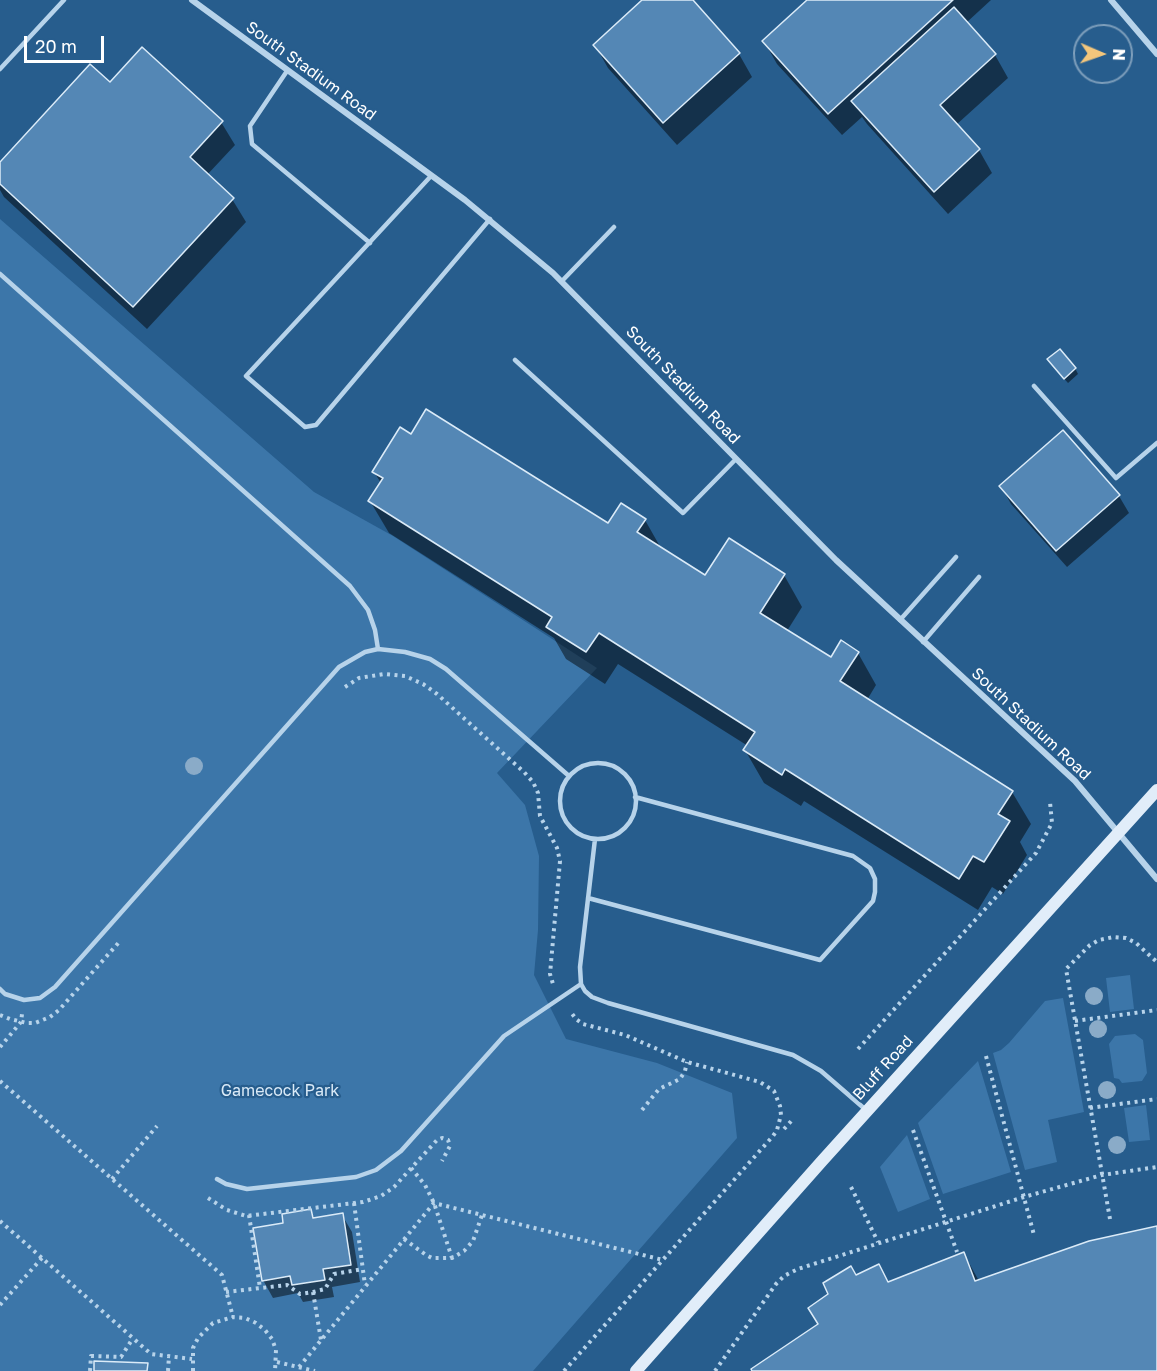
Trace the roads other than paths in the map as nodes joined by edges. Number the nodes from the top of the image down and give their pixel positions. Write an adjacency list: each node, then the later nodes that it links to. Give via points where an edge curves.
1 (64, 0): 5 (lane)
2 (192, 0): 6 (street, South Stadium Road)
3 (1111, 0): 4 (street)
4 (1157, 54)
5 (0, 69)
6 (287, 71): 7 (street, South Stadium Road); 10 (lane, via 250,126 252,144)
7 (431, 176): 8 (street, South Stadium Road); 10 (lane)
8 (490, 219): 10 (lane, via 316,425 304,427 246,376); 12 (street, South Stadium Road)
9 (614, 227): 12 (lane)
10 (370, 243)
11 (0, 274): 21 (lane, via 350,586 368,610)
12 (562, 281): 16 (street, South Stadium Road)
13 (514, 360): 16 (lane, via 683,513)
14 (1034, 386): 15 (lane, via 1116,478)
15 (1157, 443)
16 (736, 459): 19 (street, South Stadium Road)
17 (956, 556): 19 (lane)
18 (979, 577): 20 (lane)
19 (900, 620): 20 (street, South Stadium Road)
20 (923, 642): 25 (street, South Stadium Road, via 1075,781)
21 (378, 650): 22 (lane, via 405,651 446,669); 30 (lane, via 364,652 339,667 55,987 40,998 24,1000)
22 (569, 776): 24 (lane, via 589,764 612,766 630,781); 26 (lane, via 560,798 565,820 573,830)
23 (1157, 790): 25 (main road, Bluff Road)
24 (635, 797): 26 (lane, via 633,816 627,826 606,838); 28 (lane, via 853,856 870,867 873,901 820,960)
25 (1118, 832): 27 (street, South Stadium Road); 31 (main road, Bluff Road)
26 (595, 839): 28 (lane)
27 (1157, 879)
28 (588, 898): 29 (lane)
29 (581, 984): 31 (lane, via 592,997 608,1004 794,1055 821,1071); 32 (lane, via 504,1036 398,1155 376,1170 356,1177 247,1189)
30 (0, 989)
31 (867, 1111): 33 (main road, Bluff Road)
32 (217, 1179)
33 (636, 1371)

